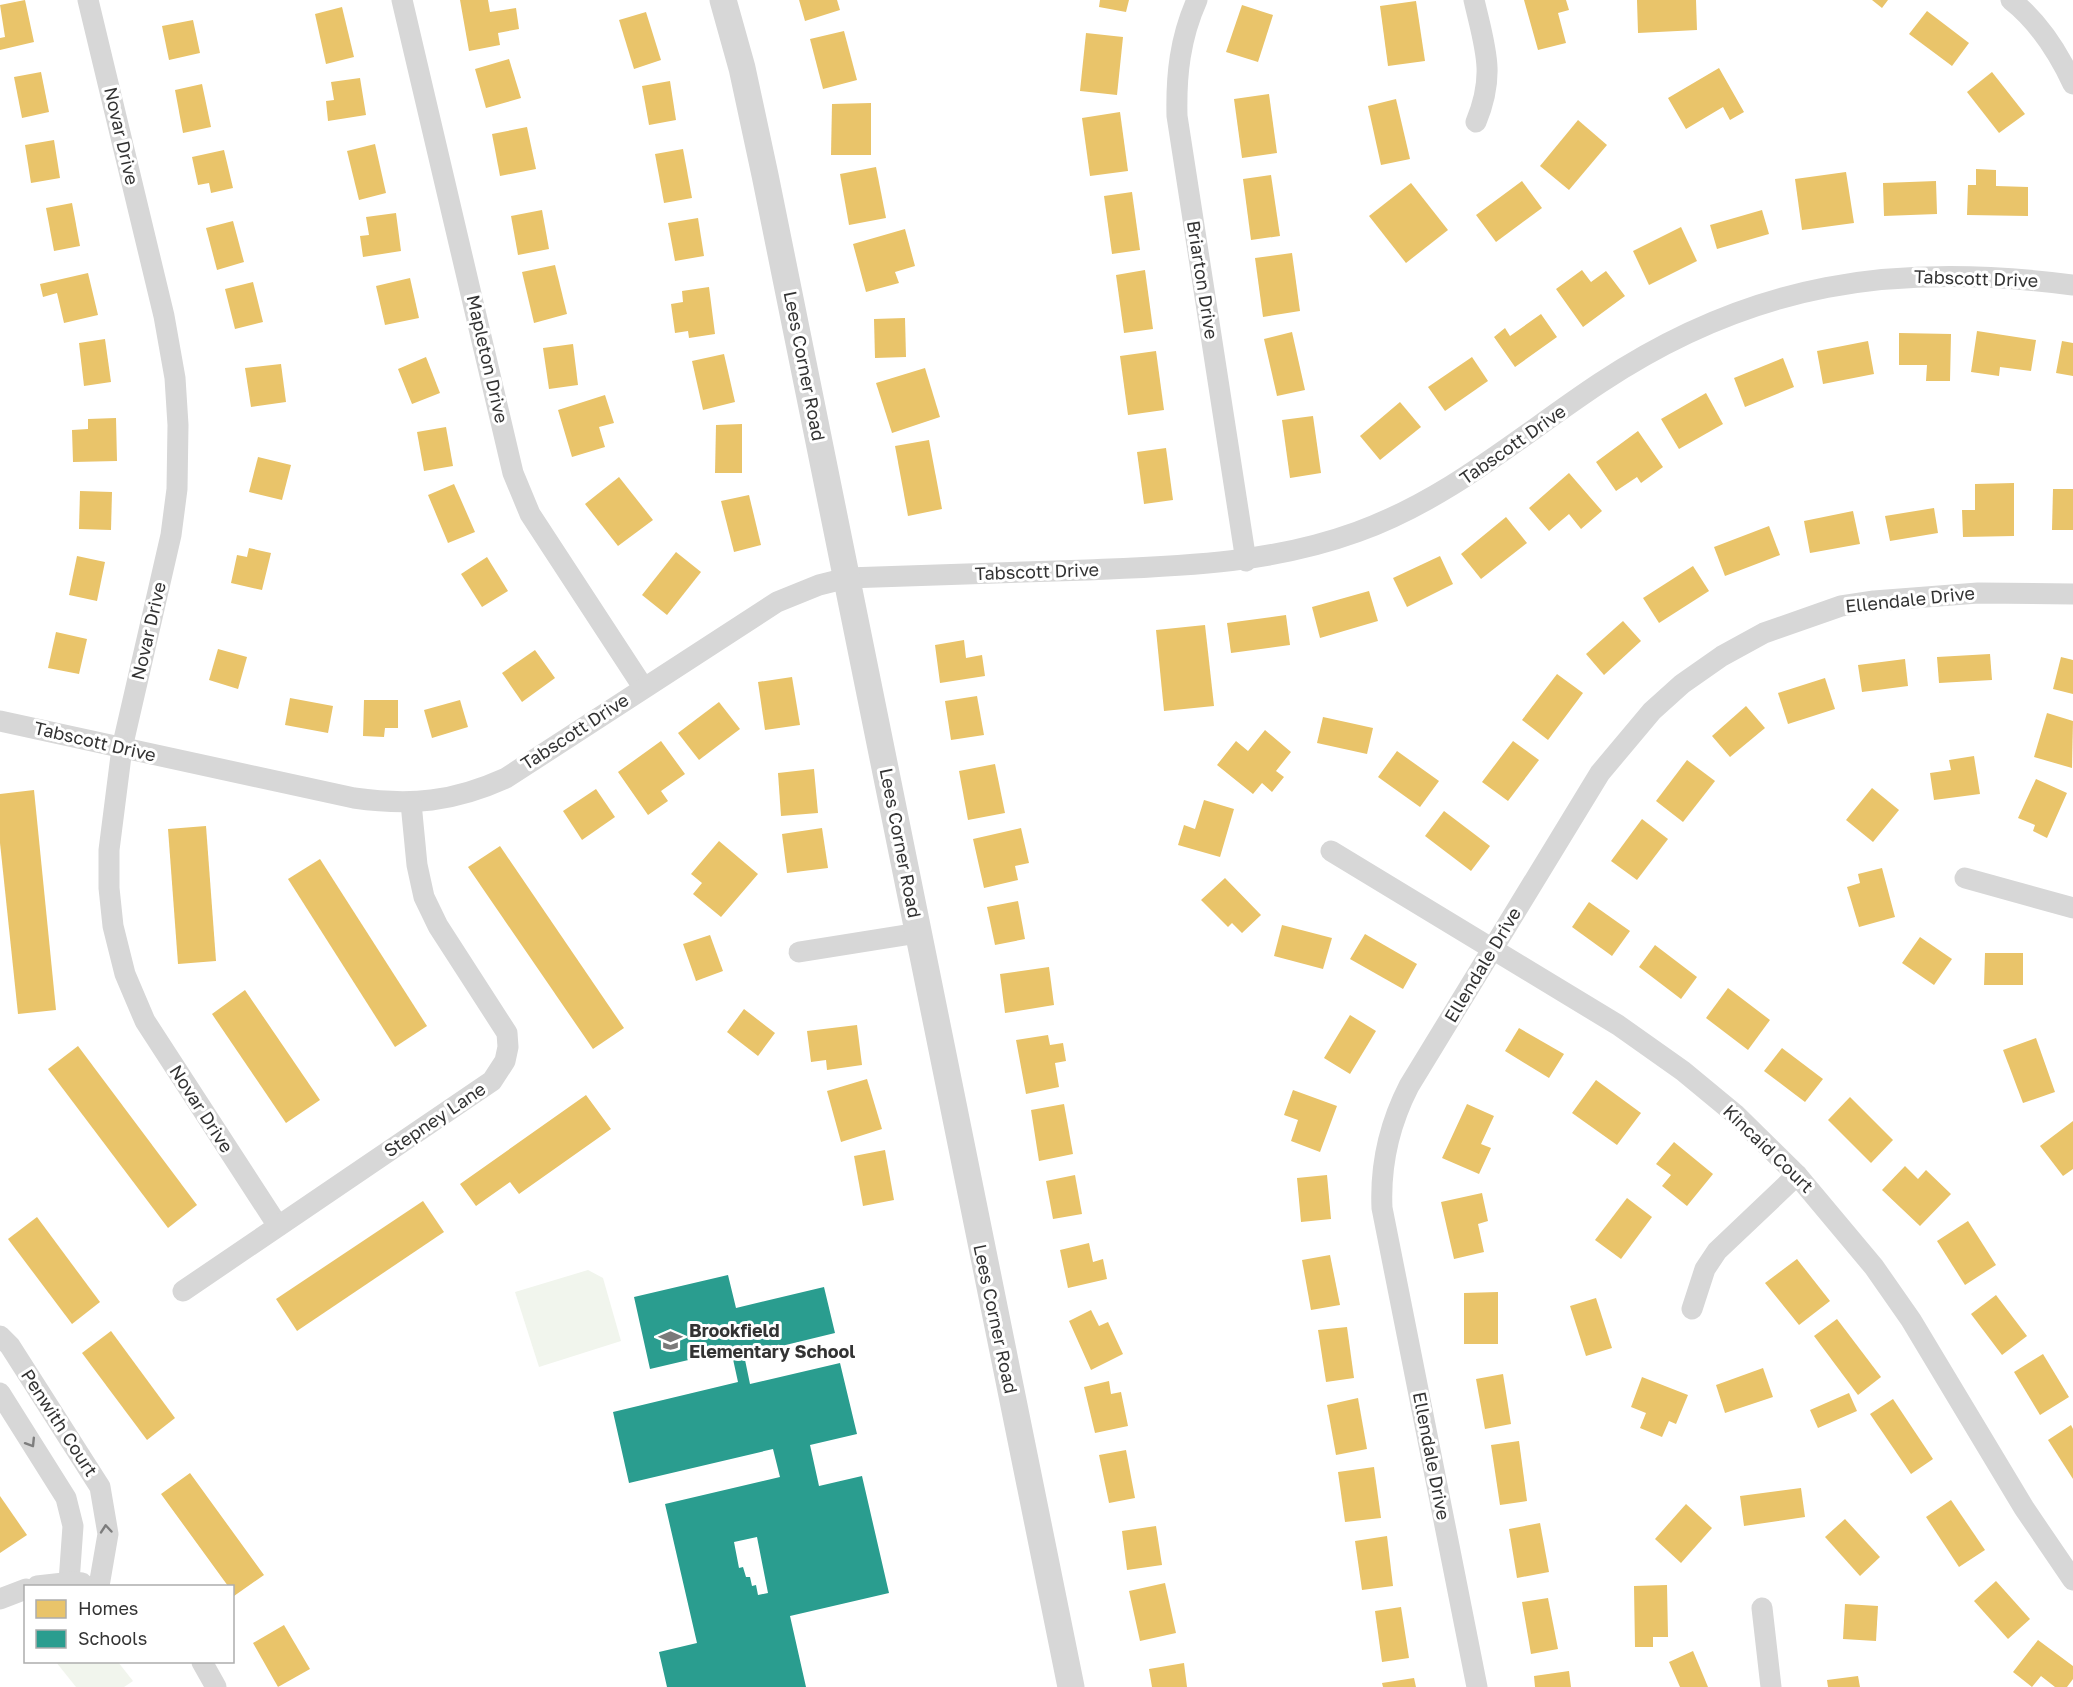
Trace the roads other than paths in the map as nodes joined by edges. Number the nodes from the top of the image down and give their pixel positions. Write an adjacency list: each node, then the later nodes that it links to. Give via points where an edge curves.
1 (88, 0): 15 (street, Novar Drive, via 164,316 175,378 178,425 177,489 171,535)
2 (402, 0): 13 (street, Mapleton Drive, via 513,473 536,523)
3 (723, 0): 11 (street, Lees Corner Road, via 763,165)
4 (1197, 0): 10 (street, Briarton Drive, via 1180,51 1177,116)
5 (1474, 0): 8 (street, via 1489,75)
6 (2011, 0): 7 (street, via 2042,30)
7 (2073, 84)
8 (1476, 122)
9 (2073, 285): 10 (street, Tabscott Drive, via 1967,275 1909,276 1850,282 1736,313 1650,352 1459,483 1404,513 1357,532)
10 (1246, 561): 11 (street, Tabscott Drive)
11 (847, 578): 13 (street, Tabscott Drive, via 777,602); 20 (street, Lees Corner Road)
12 (2073, 594): 21 (street, Ellendale Drive, via 1978,593 1863,603 1810,615 1764,633 1722,656 1682,684 1619,746)
13 (643, 687): 16 (street, Tabscott Drive, via 506,777 469,793)
14 (0, 721): 15 (street, Tabscott Drive)
15 (122, 748): 16 (street, Tabscott Drive, via 354,798); 24 (street, Novar Drive, via 109,863 110,901 122,963 151,1031)
16 (411, 803): 24 (street, Stepney Lane, via 424,897 438,926 504,1026 508,1047 505,1061 492,1081)
17 (1331, 851): 21 (street, Kincaid Court)
18 (1965, 878): 19 (street)
19 (2073, 908)
20 (918, 933): 22 (street); 39 (street, Lees Corner Road)
21 (1492, 949): 23 (street, Kincaid Court, via 1618,1025 1683,1071 1735,1114); 40 (street, Ellendale Drive, via 1399,1106 1383,1161 1381,1189 1385,1226)
22 (799, 952)
23 (1797, 1175): 26 (street, via 1717,1251 1705,1269); 29 (street, Kincaid Court, via 1867,1258 1911,1320 2024,1508)
24 (278, 1226): 25 (street, Stepney Lane)
25 (183, 1291)
26 (1692, 1309)
27 (0, 1336): 33 (street, Penwith Court, one-way to 27, via 108,1534 100,1487)
28 (0, 1394): 30 (street, Penwith Court, one-way to 30, via 66,1498 73,1526)
29 (2073, 1580)
30 (69, 1582): 31 (street); 32 (street)
31 (50, 1585)
32 (86, 1585)
33 (98, 1585)
34 (24, 1591): 35 (street)
35 (0, 1599)
36 (1762, 1608): 41 (street)
37 (203, 1663): 38 (street)
38 (216, 1687)
39 (1071, 1687)
40 (1477, 1687)
41 (1771, 1687)

